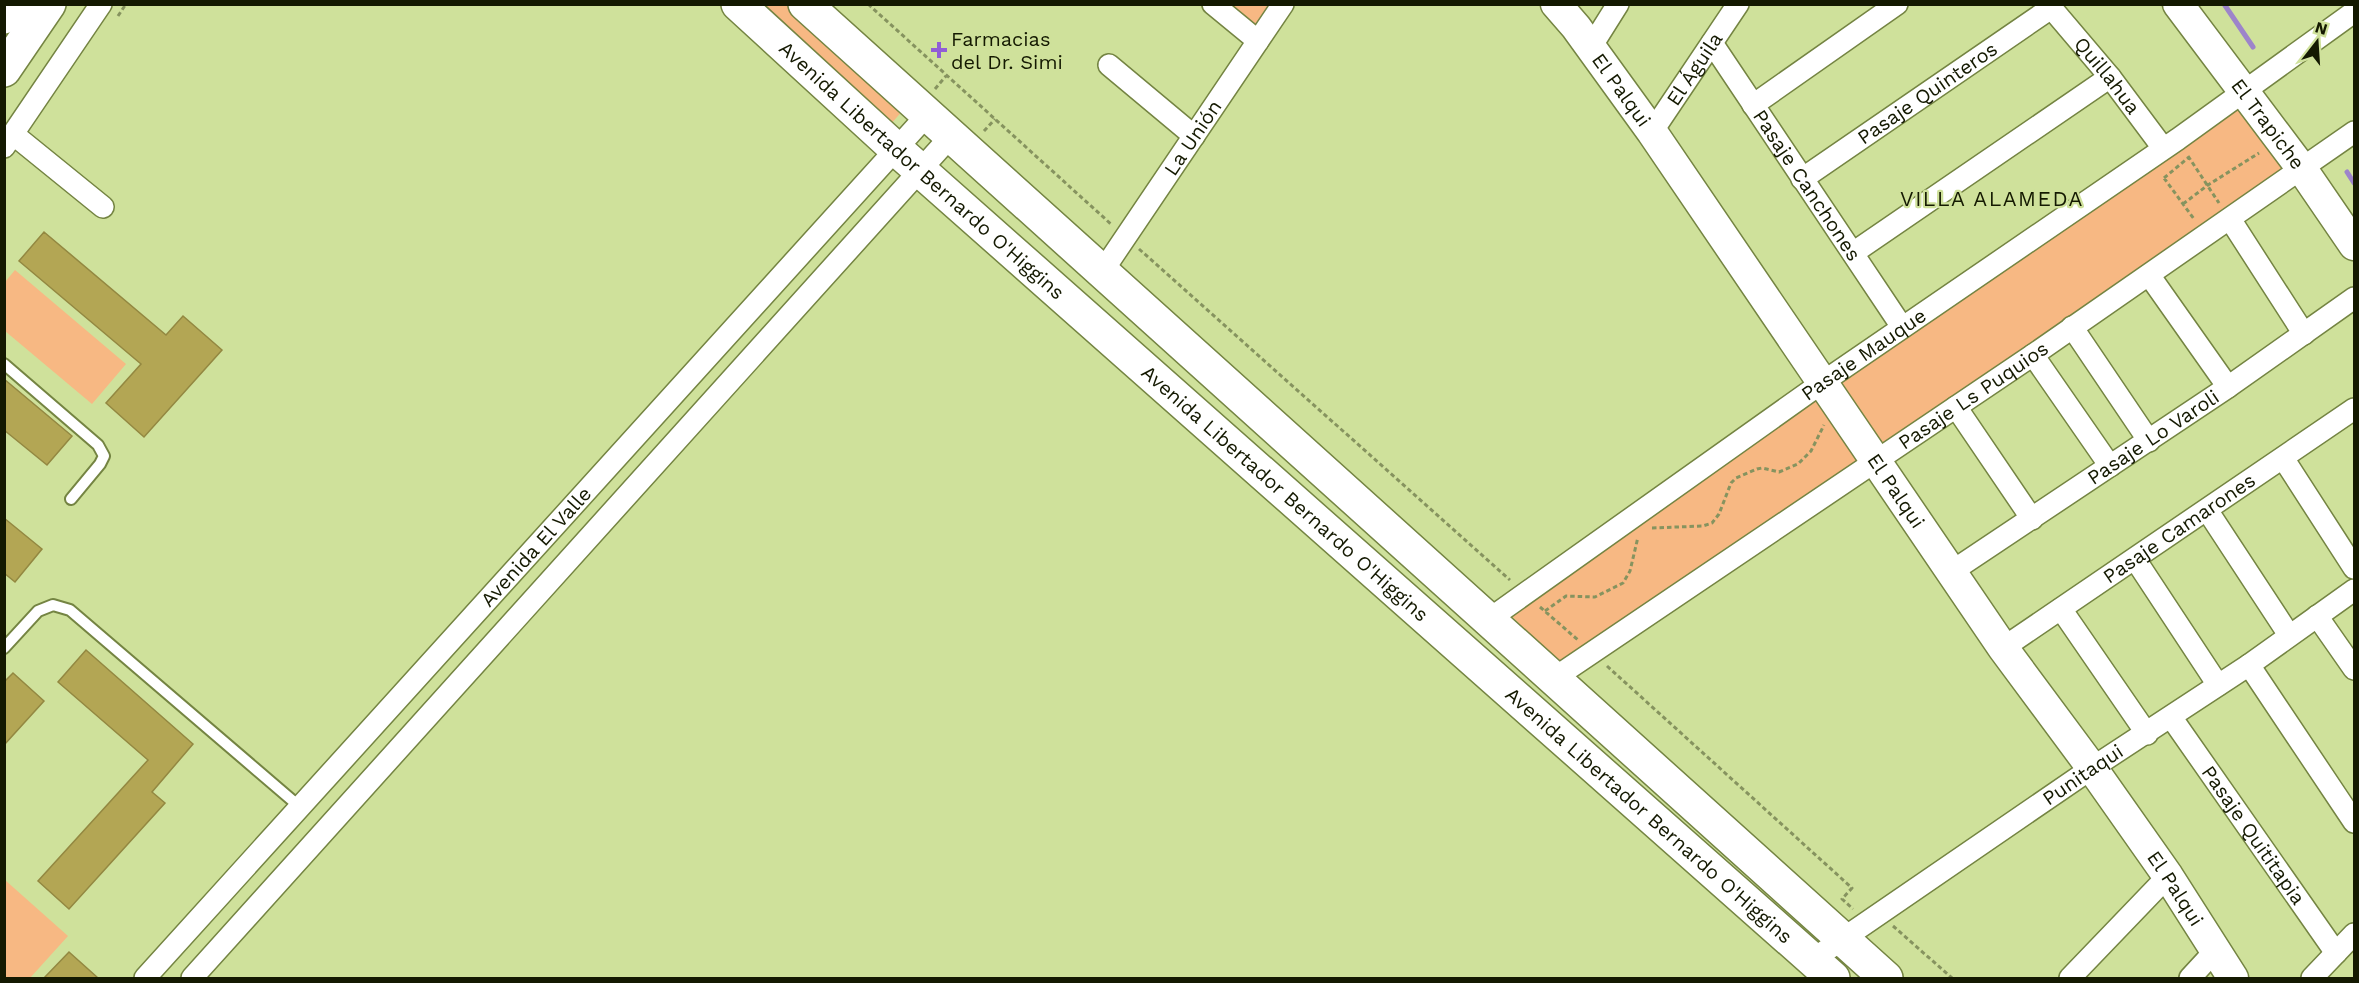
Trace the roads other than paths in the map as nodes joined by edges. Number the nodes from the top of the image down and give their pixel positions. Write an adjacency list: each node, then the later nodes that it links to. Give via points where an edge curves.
1 (13, 4): 15 (main road)
2 (49, 4): 20 (main road)
3 (101, 4): 29 (street)
4 (738, 4): 31 (main road, Avenida Libertador Bernardo O'Higgins)
5 (805, 4): 24 (main road, Avenida Libertador Bernardo O'Higgins)
6 (1213, 4): 16 (street)
7 (1283, 4): 16 (street, La Unión)
8 (1556, 4): 18 (street, El Palqui)
9 (1618, 4): 18 (street)
10 (1738, 4): 17 (street, El Águila)
11 (1897, 4): 23 (street)
12 (2178, 4): 22 (street, El Trapiche)
13 (2050, 6): 21 (street, Quillahua); 33 (street, Pasaje Quinteros)
14 (2348, 16): 22 (street, Pasaje Mauque)
15 (4, 17)
16 (1258, 41): 28 (street, La Unión)
17 (1712, 43): 23 (street, Pasaje Canchones); 25 (street, El Águila)
18 (1591, 47): 25 (street, El Palqui)
19 (1109, 65): 28 (street)
20 (4, 70)
21 (2110, 77): 30 (street, Quillahua); 37 (street)
22 (2244, 92): 30 (street, Pasaje Mauque); 32 (street, El Trapiche)
23 (1753, 105): 33 (street, Pasaje Canchones)
24 (927, 115): 27 (main road, Avenida Libertador Bernardo O'Higgins); 31 (street, Avenida El Valle)
25 (1652, 132): 46 (street, El Palqui)
26 (2355, 132): 32 (street, Pasaje Ls Puquios)
27 (951, 136): 31 (street, Avenida El Valle); 38 (main road, Avenida Libertador Bernardo O'Higgins)
28 (1194, 136): 38 (street, La Unión)
29 (9, 141): 34 (street)
30 (2163, 148): 41 (street, Pasaje Mauque)
31 (908, 159): 74 (street, Avenida El Valle); 81 (main road, Avenida Libertador Bernardo O'Higgins); 83 (street, Avenida El Valle)
32 (2302, 170): 35 (street, Pasaje Ls Puquios); 36 (street, El Trapiche)
33 (1802, 179): 37 (street, Pasaje Canchones)
34 (103, 207)
35 (2230, 219): 39 (street, Pasaje Ls Puquios); 43 (street)
36 (2355, 245)
37 (1853, 253): 41 (street, Pasaje Canchones)
38 (1102, 272): 63 (main road, Avenida Libertador Bernardo O'Higgins)
39 (2149, 275): 42 (street, Pasaje Ls Puquios); 47 (street)
40 (2355, 298): 43 (street, Pasaje Lo Varoli)
41 (1902, 327): 46 (street, Pasaje Mauque)
42 (2072, 327): 44 (street, Pasaje Ls Puquios); 50 (street)
43 (2304, 334): 47 (street, Pasaje Lo Varoli)
44 (2033, 355): 48 (street, Pasaje Ls Puquios); 53 (street)
45 (4, 364): 54 (lane, via 98,445 104,456)
46 (1823, 382): 52 (street, El Palqui); 63 (street, Pasaje Mauque)
47 (2228, 387): 50 (street, Pasaje Lo Varoli)
48 (1956, 406): 52 (street, Pasaje Ls Puquios); 56 (street)
49 (2355, 409): 51 (street, Pasaje Camarones)
50 (2149, 441): 53 (street, Pasaje Lo Varoli)
51 (2283, 458): 55 (street, Pasaje Camarones); 58 (street)
52 (1875, 462): 59 (street, El Palqui); 69 (street, Pasaje Ls Puquios)
53 (2109, 466): 56 (street, Pasaje Lo Varoli)
54 (71, 499)
55 (2206, 510): 57 (street, Pasaje Camarones); 64 (street)
56 (2032, 519): 59 (street, Pasaje Lo Varoli)
57 (2135, 559): 61 (street, Pasaje Camarones); 70 (street)
58 (2355, 568)
59 (1951, 573): 66 (street, El Palqui)
60 (2355, 590): 62 (street, Punitaqui)
61 (2061, 609): 66 (street, Pasaje Camarones); 72 (street)
62 (2317, 616): 64 (street, Punitaqui); 68 (street)
63 (1488, 620): 69 (main road, Avenida Libertador Bernardo O'Higgins)
64 (2289, 635): 67 (street, Punitaqui)
65 (4, 648): 74 (lane, via 38,611 53,605 70,610)
66 (2003, 648): 73 (street, El Palqui)
67 (2249, 665): 70 (street, Punitaqui); 75 (street)
68 (2355, 669)
69 (1553, 679): 78 (main road, Avenida Libertador Bernardo O'Higgins)
70 (2218, 685): 71 (street, Punitaqui)
71 (2171, 717): 72 (street, Punitaqui); 80 (street, Pasaje Quititapia)
72 (2146, 734): 73 (street, Punitaqui)
73 (2092, 768): 76 (street, El Palqui); 78 (street, Punitaqui)
74 (300, 807): 82 (street, Avenida El Valle)
75 (2355, 822)
76 (2168, 876): 79 (street, El Palqui); 86 (street)
77 (2355, 934): 80 (street)
78 (1857, 939): 81 (street, Punitaqui); 84 (main road); 85 (main road, Avenida Libertador Bernardo O'Higgins)
79 (2214, 952): 87 (street); 88 (street, El Palqui)
80 (2336, 953): 89 (street)
81 (1822, 969)
82 (145, 978)
83 (192, 978)
84 (1838, 978)
85 (1886, 978)
86 (2070, 978)
87 (2190, 978)
88 (2233, 978)
89 (2312, 978)

